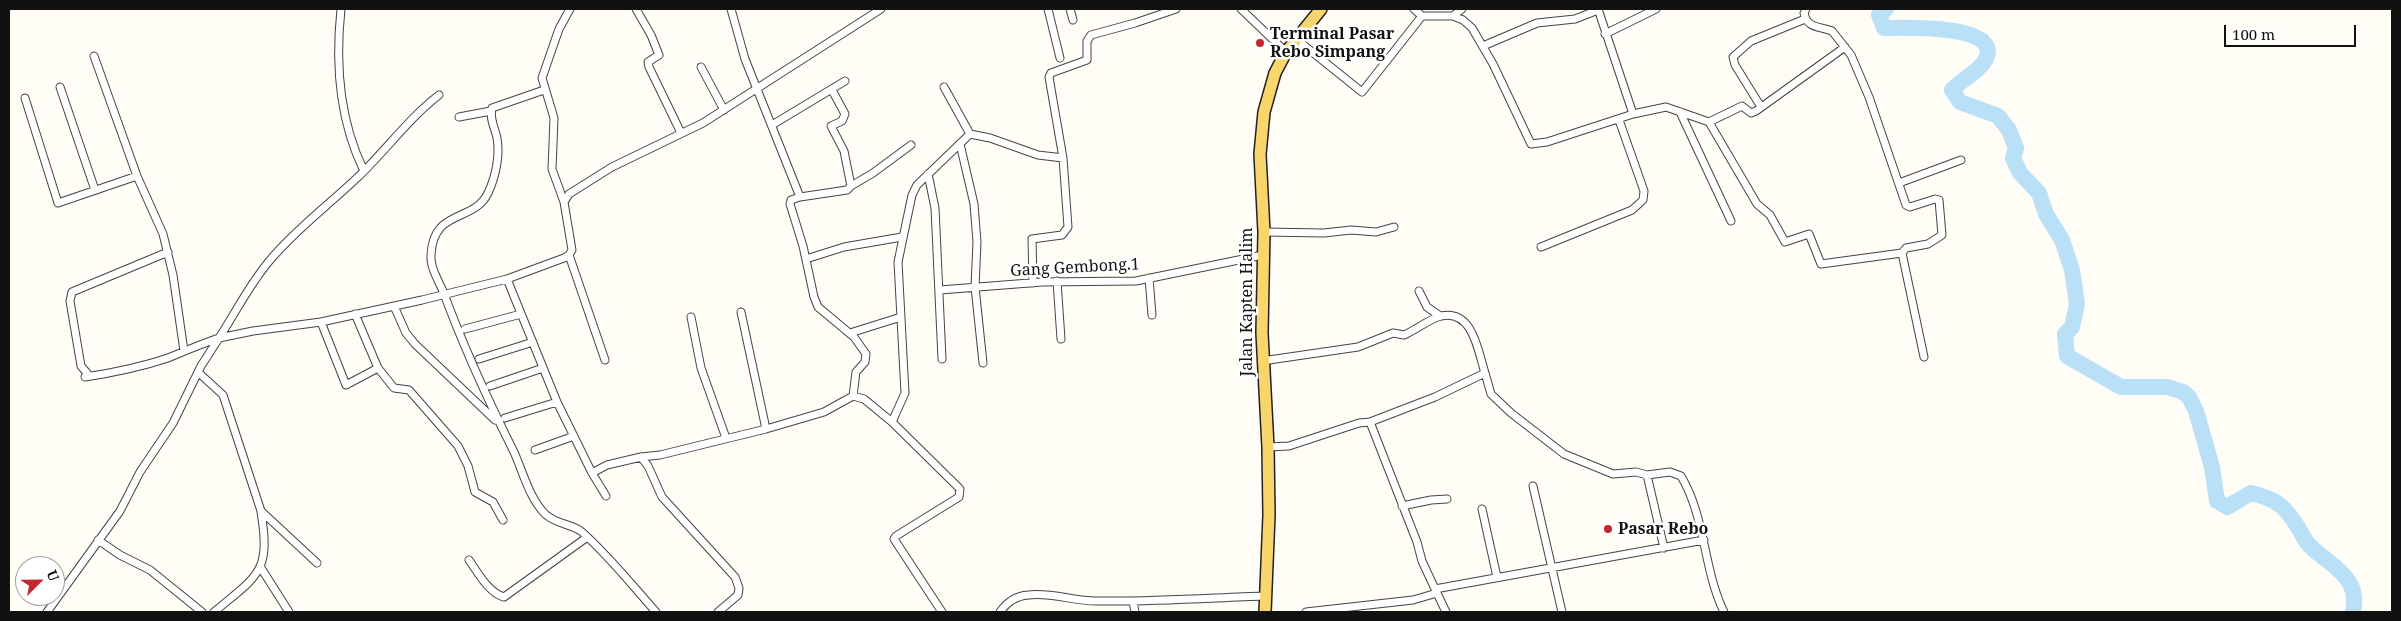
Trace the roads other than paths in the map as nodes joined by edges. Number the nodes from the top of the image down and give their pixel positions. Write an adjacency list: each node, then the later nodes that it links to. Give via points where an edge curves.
1 (341, 9): 51 (street, via 338,76 349,135)
2 (570, 9): 31 (street, via 543,71)
3 (636, 9): 45 (street, via 659,55 648,62 649,67)
4 (731, 9): 32 (street)
5 (881, 9): 32 (street)
6 (1048, 9): 26 (street)
7 (1070, 9): 19 (street)
8 (1176, 9): 49 (street, via 1094,34 1087,42 1087,60 1051,73)
9 (1241, 9): 24 (street)
10 (1321, 9): 21 (main road, Jalan Kapten Halim)
11 (1414, 9): 16 (street)
12 (1462, 9): 17 (street)
13 (1656, 9): 20 (street)
14 (1806, 9): 18 (street)
15 (1598, 10): 20 (street); 22 (street, via 1574,19 1537,23)
16 (1422, 16): 17 (street); 21 (street, via 1362,92)
17 (1453, 16): 22 (street, via 1472,28)
18 (1805, 19): 23 (street, via 1814,28 1832,31); 36 (street, via 1751,41 1733,56 1735,65)
19 (1073, 20)
20 (1605, 34): 40 (street)
21 (1296, 39): 24 (main road, Jalan Kapten Halim)
22 (1483, 46): 42 (street, via 1531,144)
23 (1845, 47): 36 (street); 54 (street, via 1869,97)
24 (1286, 52): 61 (main road, Jalan Kapten Halim, via 1275,72 1264,112 1260,154)
25 (94, 56): 53 (street)
26 (1060, 58)
27 (701, 67): 37 (street)
28 (845, 81): 33 (street)
29 (60, 87): 56 (street)
30 (944, 87): 46 (street)
31 (544, 90): 38 (street, via 496,106); 58 (street, via 554,118 552,169)
32 (757, 90): 37 (street); 44 (street)
33 (832, 90): 44 (street); 55 (street, via 845,114 842,121 831,126 844,151)
34 (439, 94): 51 (street, via 418,111)
35 (26, 98): 56 (street, via 58,203)
36 (1761, 107): 43 (street, via 1751,113 1742,106)
37 (724, 110): 45 (street)
38 (491, 112): 41 (street); 76 (street, via 498,156 489,193 477,206 440,226 435,233 431,264)
39 (1680, 112): 40 (street, via 1666,108); 43 (street); 59 (street)
40 (1633, 114): 42 (street)
41 (460, 118)
42 (1619, 120): 63 (street, via 1644,191 1643,200 1632,210)
43 (1709, 122): 65 (street, via 1757,204 1770,215 1785,242 1809,234 1823,264)
44 (772, 124): 57 (street)
45 (681, 134): 58 (street, via 612,167 569,194)
46 (970, 134): 47 (street); 49 (street)
47 (960, 144): 52 (street); 73 (street, via 974,204 977,242)
48 (911, 145): 55 (street, via 873,174)
49 (1063, 158): 72 (street, via 1068,227 1062,234 1032,240)
50 (1960, 160): 54 (street)
51 (364, 170): 88 (street, via 271,259)
52 (928, 174): 62 (street, via 912,195); 74 (street, via 935,208)
53 (137, 176): 56 (street); 64 (street)
54 (1899, 183): 65 (street, via 1908,207 1939,200 1943,233 1928,244 1906,248)
55 (850, 186): 57 (street, via 847,190)
56 (95, 190)
57 (800, 196): 68 (street, via 790,204)
58 (564, 202): 66 (street, via 572,250)
59 (1731, 221)
60 (1394, 227): 61 (street, via 1376,232)
61 (1264, 232): 67 (main road, Jalan Kapten Halim)
62 (902, 237): 68 (street, via 844,247); 84 (street, via 898,262)
63 (1541, 247)
64 (168, 252): 91 (street); 91 (street, via 73,291 70,301 81,366 87,373 85,377)
65 (1902, 253): 92 (street)
66 (570, 255): 70 (street); 95 (street)
67 (1263, 255): 69 (street, Gang Gembong.1); 96 (main road, Jalan Kapten Halim)
68 (806, 259): 87 (street, via 818,307)
69 (1149, 278): 71 (street, Gang Gembong.1, via 1136,281); 81 (street)
70 (507, 279): 76 (street); 80 (street)
71 (1057, 281): 72 (street, Gang Gembong.1); 89 (street)
72 (1033, 282): 73 (street, Gang Gembong.1)
73 (975, 288): 74 (street, Gang Gembong.1); 97 (street)
74 (940, 290): 94 (street)
75 (1419, 291): 82 (street, via 1427,307)
76 (444, 294): 77 (street); 106 (street, via 463,346)
77 (394, 306): 79 (street); 106 (street, via 406,333 415,344)
78 (741, 312): 109 (street)
79 (356, 314): 85 (street); 98 (street)
80 (522, 314): 86 (street); 90 (street)
81 (1152, 315)
82 (1440, 316): 96 (street, via 1404,335 1393,333 1358,347); 101 (street, via 1461,317 1468,324)
83 (691, 317): 111 (street, via 701,368)
84 (901, 317): 87 (street); 107 (street, via 905,393)
85 (321, 322): 88 (street, via 253,330); 98 (street, via 346,385)
86 (465, 329)
87 (850, 333): 103 (street, via 862,346 866,358 856,372)
88 (219, 338): 91 (street); 100 (street)
89 (1062, 339)
90 (533, 342): 93 (street); 99 (street)
91 (184, 351)
92 (1924, 357)
93 (479, 359)
94 (942, 359)
95 (605, 360)
96 (1262, 361): 112 (main road, Jalan Kapten Halim)
97 (983, 363)
98 (378, 368): 123 (street, via 394,388 409,390 458,446 475,492 493,502)
99 (543, 368): 102 (street); 104 (street)
100 (199, 373): 122 (street, via 223,394); 125 (street, via 123,506)
101 (1485, 373): 108 (street); 116 (street, via 1491,394 1564,454 1613,474 1636,472)
102 (490, 386)
103 (853, 396): 107 (street, via 864,399); 109 (street, via 824,412)
104 (557, 402): 105 (street); 110 (street)
105 (505, 418)
106 (498, 422): 124 (street, via 545,514 581,531)
107 (892, 422): 142 (street, via 961,492 959,497 894,539)
108 (1370, 422): 112 (street, via 1289,446); 120 (street)
109 (766, 429): 111 (street)
110 (574, 436): 113 (street); 115 (street)
111 (726, 438): 114 (street)
112 (1268, 446): 134 (main road, Jalan Kapten Halim, via 1269,515)
113 (535, 450)
114 (641, 457): 115 (street, via 606,465); 141 (street, via 662,498 735,577 738,595)
115 (592, 473): 118 (street)
116 (1646, 475): 126 (street, via 1670,472 1681,476 1698,515); 127 (street)
117 (1532, 486): 131 (street)
118 (606, 496)
119 (1447, 499): 120 (street)
120 (1402, 506): 133 (street)
121 (1482, 509): 132 (street)
122 (260, 511): 129 (street); 130 (street, via 264,538)
123 (503, 520)
124 (586, 538): 128 (street, via 504,597 480,577); 140 (street, via 605,554)
125 (98, 540): 136 (street); 137 (street, via 150,570)
126 (1704, 540): 127 (street); 149 (street, via 1714,589)
127 (1664, 548): 131 (street)
128 (469, 560)
129 (317, 563)
130 (261, 568): 138 (street, via 252,580); 139 (street)
131 (1552, 568): 132 (street); 148 (street)
132 (1497, 577): 133 (street)
133 (1436, 591): 146 (street, via 1413,600); 147 (street)
134 (1264, 596): 135 (street); 145 (main road, Jalan Kapten Halim)
135 (1133, 600): 143 (street, via 1079,601 1028,595 1008,601); 144 (street)
136 (47, 612)
137 (202, 612)
138 (214, 612)
139 (289, 612)
140 (656, 612)
141 (718, 612)
142 (942, 612)
143 (1000, 612)
144 (1135, 612)
145 (1265, 612)
146 (1306, 612)
147 (1446, 612)
148 (1562, 612)
149 (1724, 612)

